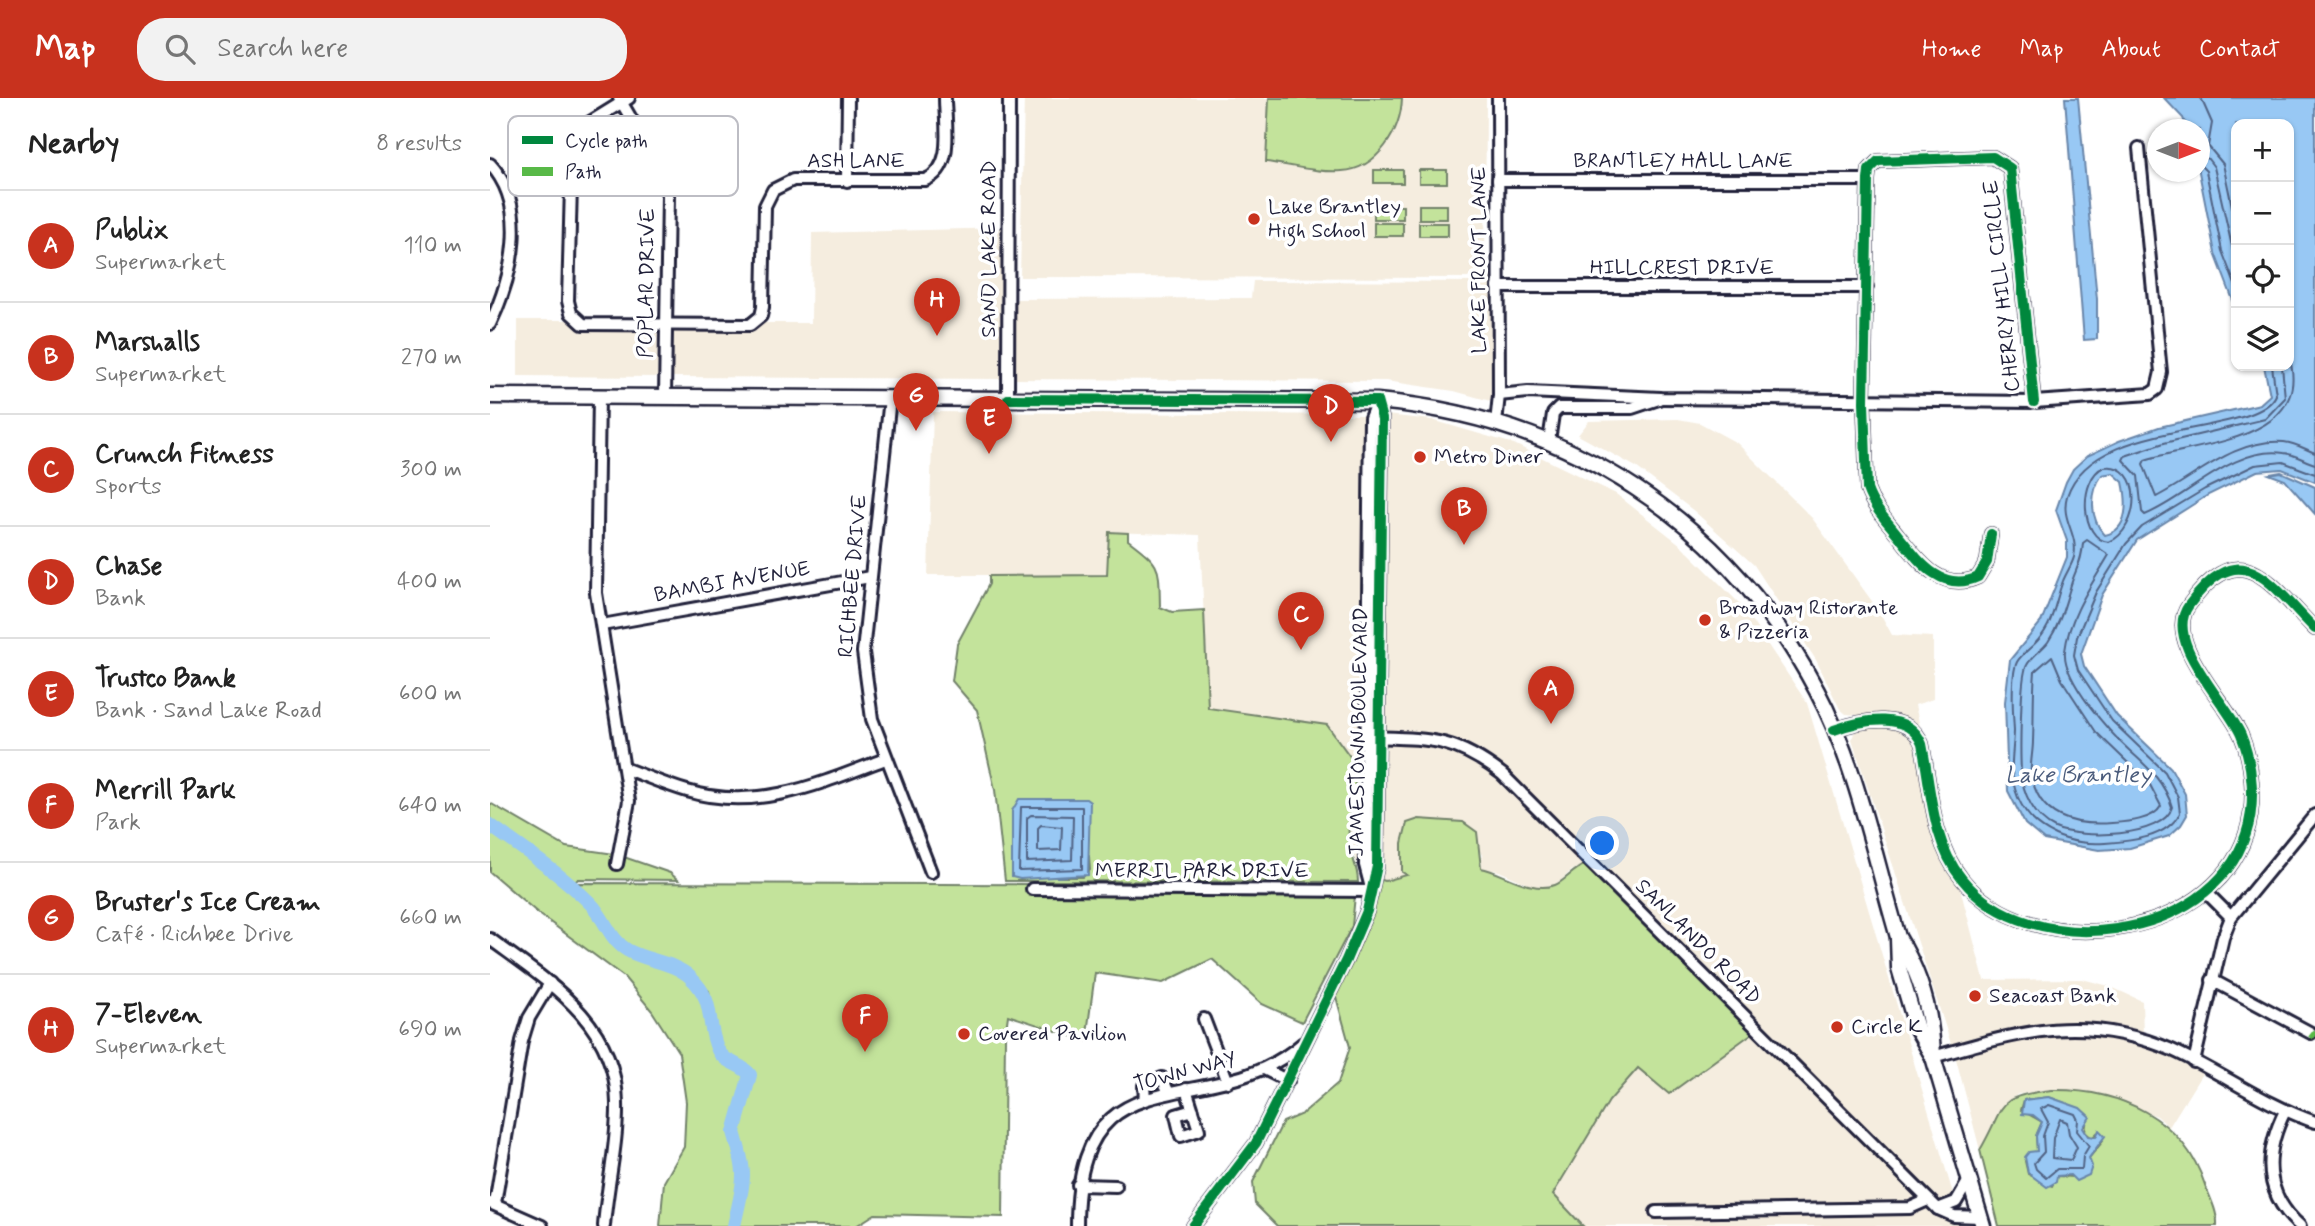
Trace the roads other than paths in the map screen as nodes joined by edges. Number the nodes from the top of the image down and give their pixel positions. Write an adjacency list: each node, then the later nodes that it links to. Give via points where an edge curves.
1 (848, 98): 12 (street)
2 (945, 98): 12 (street, ASH LANE, via 945,154 940,173 925,180)
3 (1009, 98): 26 (street, SAND LAKE ROAD)
4 (1498, 98): 10 (street, LAKE FRONT LANE)
5 (623, 99): 6 (street); 7 (street, POPLAR DRIVE)
6 (598, 116)
7 (632, 116)
8 (2139, 148): 29 (street, via 2161,372 2157,389 2143,396)
9 (490, 164): 17 (street, via 504,184 512,221 510,271)
10 (1498, 180): 11 (street, BRANTLEY HALL LANE); 15 (street, LAKE FRONT LANE)
11 (1868, 180): 16 (street); 29 (street, CHERRY HILL CIRCLE, via 1869,170 1878,161 1890,158 1993,157 2010,168)
12 (847, 181): 19 (street, ASH LANE, via 793,180 773,190 765,206 763,307 755,321 742,326)
13 (571, 196): 19 (street, via 568,301 576,320 593,325)
14 (668, 196): 19 (street, POPLAR DRIVE)
15 (1497, 287): 16 (street, HILLCREST DRIVE); 20 (street, LAKE FRONT LANE)
16 (1867, 287): 28 (street)
17 (494, 307): 18 (street)
18 (490, 324)
19 (666, 325): 23 (street, POPLAR DRIVE)
20 (1499, 395): 25 (street, via 1528,392); 30 (street, LAKE FRONT LANE)
21 (490, 396): 22 (main road)
22 (599, 397): 23 (main road); 34 (street, via 596,561)
23 (666, 397): 24 (main road)
24 (890, 398): 26 (main road); 33 (street, RICHBEE DRIVE)
25 (1661, 398): 28 (street); 31 (street, via 1632,408 1559,408 1553,414)
26 (1008, 399): 27 (main road)
27 (1377, 401): 30 (main road, via 1425,406); 37 (street, JAMESTOWN BOULEVARD, via 1370,418)
28 (1864, 402): 29 (street); 32 (street, via 1865,473 1871,503 1923,566 1943,579 1960,582 1978,577 1987,562)
29 (2034, 402)
30 (1496, 423): 31 (main road)
31 (1549, 441): 36 (main road, via 1646,494 1729,565 1788,641)
32 (1991, 534)
33 (870, 577): 34 (street, BAMBI AVENUE); 38 (street, RICHBEE DRIVE, via 863,652 872,719)
34 (602, 625): 39 (street)
35 (2315, 629): 45 (street, via 2262,577 2242,567 2213,579 2183,616 2183,641 2232,717 2250,774 2249,820 2239,852)
36 (1834, 730): 45 (street, via 1860,722 1912,727 1922,744 1947,859 1964,882 2013,917 2074,929 2125,930 2154,921); 53 (main road, via 1898,937 1902,980 1917,1029)
37 (1373, 737): 44 (street, JAMESTOWN BOULEVARD, via 1365,865); 65 (street, SANLANDO ROAD, via 1447,743 1481,758 1502,774)
38 (885, 759): 39 (street, via 808,789 765,799 688,791); 42 (street, RICHBEE DRIVE)
39 (626, 769): 41 (street, via 629,802)
40 (2315, 815): 46 (street)
41 (617, 864)
42 (931, 872)
43 (1032, 889): 44 (street, MERRIL PARK DRIVE)
44 (1371, 891): 52 (street, JAMESTOWN BOULEVARD, via 1346,960)
45 (2206, 892): 46 (street)
46 (2231, 917): 48 (street)
47 (490, 939): 49 (street)
48 (2212, 980): 51 (street); 54 (street)
49 (550, 983): 66 (street, via 528,1018 522,1041); 71 (street, via 579,1008 611,1069 617,1102)
50 (1205, 1019): 57 (street)
51 (2311, 1033)
52 (1307, 1039): 55 (street, TOWN WAY); 56 (street, JAMESTOWN BOULEVARD)
53 (1933, 1056): 54 (street, via 2030,1030 2076,1028 2145,1040); 62 (main road)
54 (2194, 1062): 60 (street)
55 (1264, 1069): 56 (street, TOWN WAY); 57 (street, TOWN WAY)
56 (1288, 1081): 73 (street, JAMESTOWN BOULEVARD, via 1256,1143)
57 (1228, 1082): 58 (street, TOWN WAY)
58 (1186, 1089): 59 (street); 63 (street, TOWN WAY, via 1145,1099 1105,1123 1089,1145)
59 (1193, 1110): 59 (street, via 1199,1130 1181,1136 1175,1120 1178,1113)
60 (2285, 1111): 61 (street); 74 (street, via 2272,1137 2269,1161 2280,1202)
61 (2315, 1122)
62 (1969, 1180): 67 (street, via 1956,1202); 69 (main road)
63 (1078, 1185): 64 (street); 72 (street, TOWN WAY)
64 (1116, 1186)
65 (1928, 1200): 67 (street, SANLANDO ROAD); 68 (street, via 1910,1208)
66 (493, 1204): 70 (street)
67 (1938, 1209): 69 (street, SANLANDO ROAD)
68 (1656, 1212)
69 (1981, 1222)
70 (542, 1226)
71 (604, 1226)
72 (1077, 1226)
73 (1193, 1226)
74 (2300, 1226)

